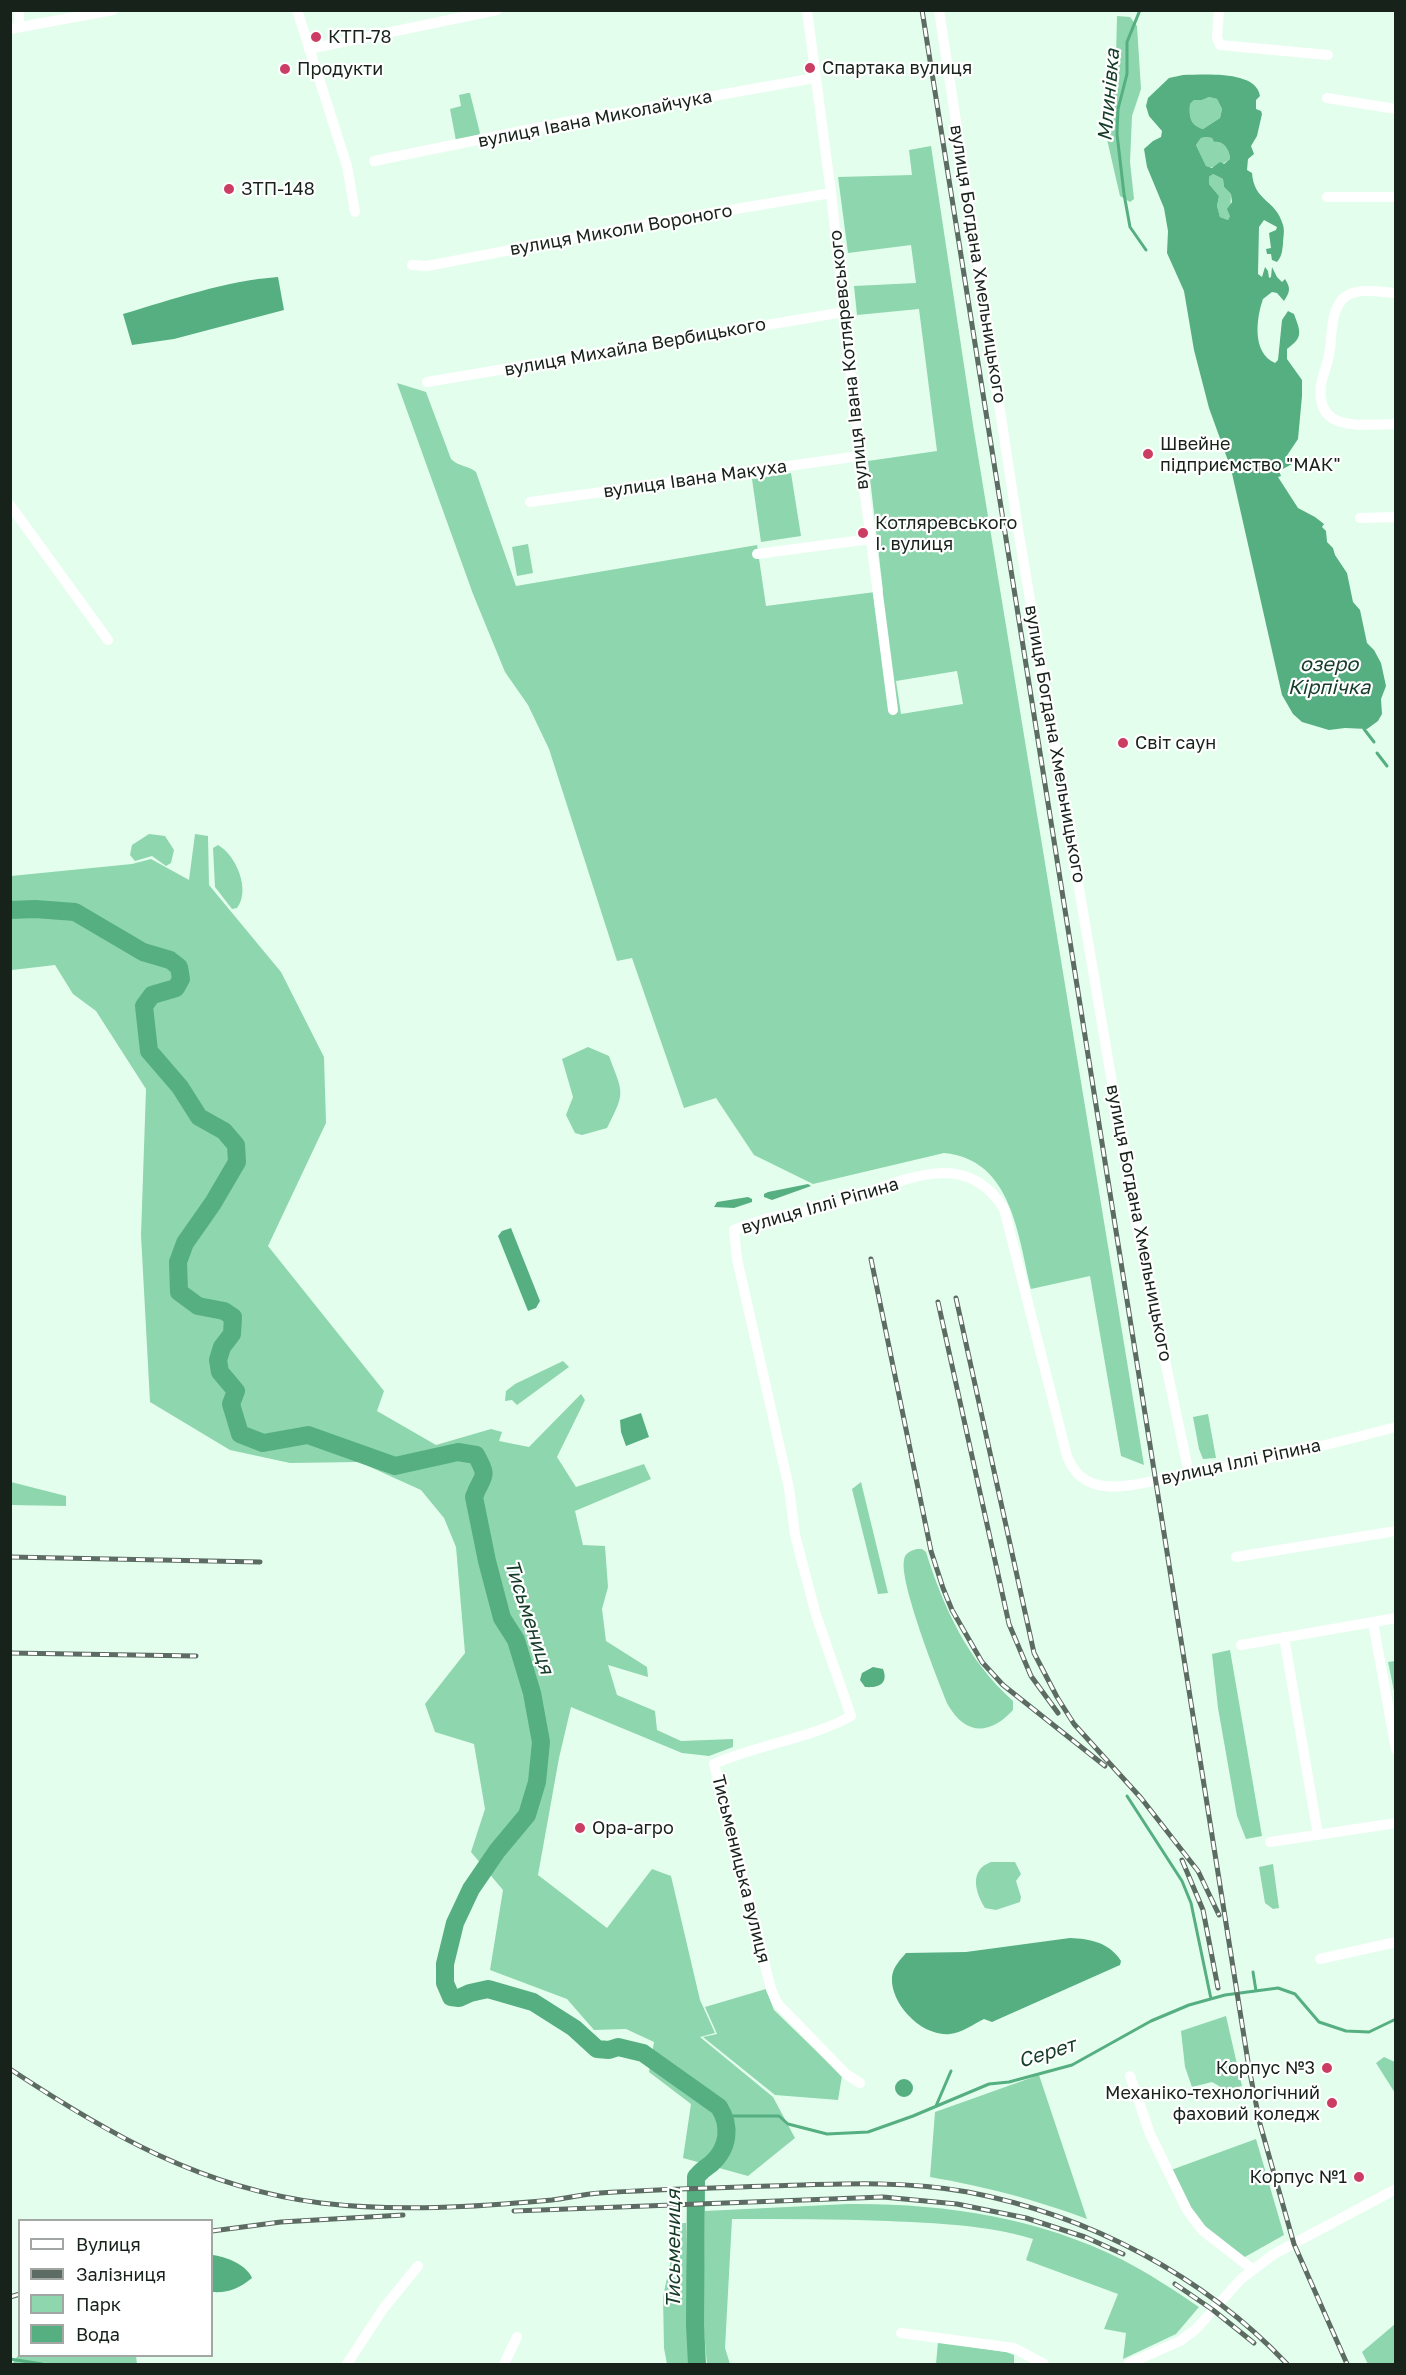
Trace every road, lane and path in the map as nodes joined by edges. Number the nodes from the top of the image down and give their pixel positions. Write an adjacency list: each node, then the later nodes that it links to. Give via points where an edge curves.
1 (19, 10): 8 (street)
2 (113, 10): 8 (street)
3 (297, 10): 9 (street)
4 (496, 10): 9 (street)
5 (807, 10): 11 (street, вулиця Івана Котляревського)
6 (939, 10): 34 (street, вулиця Богдана Хмельницького, via 1019,535 1135,1218)
7 (1219, 10): 10 (street, via 1220,45)
8 (15, 28)
9 (309, 49): 18 (street, via 347,166)
10 (1328, 55)
11 (815, 78): 14 (street, вулиця Івана Миколайчука); 15 (street, вулиця Івана Котляревського)
12 (1328, 98): 13 (street)
13 (1395, 109)
14 (374, 161)
15 (831, 193): 19 (street, вулиця Миколи Вороного, via 427,266); 21 (street, вулиця Івана Котляревського)
16 (1327, 197): 17 (street)
17 (1395, 197)
18 (355, 212)
19 (412, 265)
20 (1395, 293): 23 (street, via 1356,293 1341,301 1334,317 1321,388 1324,411 1341,423)
21 (844, 312): 22 (street, вулиця Михайла Вербицького); 24 (street, вулиця Івана Котляревського)
22 (427, 382)
23 (1395, 423)
24 (860, 456): 25 (street, вулиця Івана Макуха); 29 (street, вулиця Івана Котляревського)
25 (531, 502)
26 (10, 505): 31 (street)
27 (1395, 517): 28 (street)
28 (1360, 518)
29 (870, 539): 30 (street); 32 (street, вулиця Івана Котляревського)
30 (757, 554)
31 (108, 640)
32 (893, 710)
33 (1395, 1427): 34 (street, вулиця Іллі Ріпина, via 1292,1454)
34 (1189, 1474): 41 (street, вулиця Іллі Ріпина, via 1109,1486 1084,1479 1072,1467 1004,1209 989,1189 968,1176 927,1174 825,1208 770,1218 734,1230 737,1259 789,1488 795,1535 816,1615)
35 (1395, 1531): 36 (street)
36 (1236, 1557)
37 (1395, 1618): 38 (street)
38 (1373, 1622): 39 (street); 42 (street)
39 (1284, 1637): 40 (street); 44 (street)
40 (1241, 1645)
41 (851, 1716): 49 (street, Тисьменицька вулиця, via 714,1764 777,2003 846,2074)
42 (1395, 1750)
43 (1395, 1823): 44 (street)
44 (1318, 1834): 45 (street)
45 (1270, 1842)
46 (1395, 1942): 47 (street)
47 (1320, 1959)
48 (1130, 2076): 52 (street, via 1150,2134 1187,2210 1202,2230)
49 (860, 2083)
50 (1395, 2189): 52 (street)
51 (418, 2266): 55 (street, via 388,2302)
52 (1252, 2269): 58 (street, via 1196,2329 1162,2351)
53 (902, 2333): 57 (street, via 1014,2348)
54 (517, 2337): 56 (street)
55 (347, 2364)
56 (504, 2364)
57 (1044, 2364)
58 (1128, 2364)

